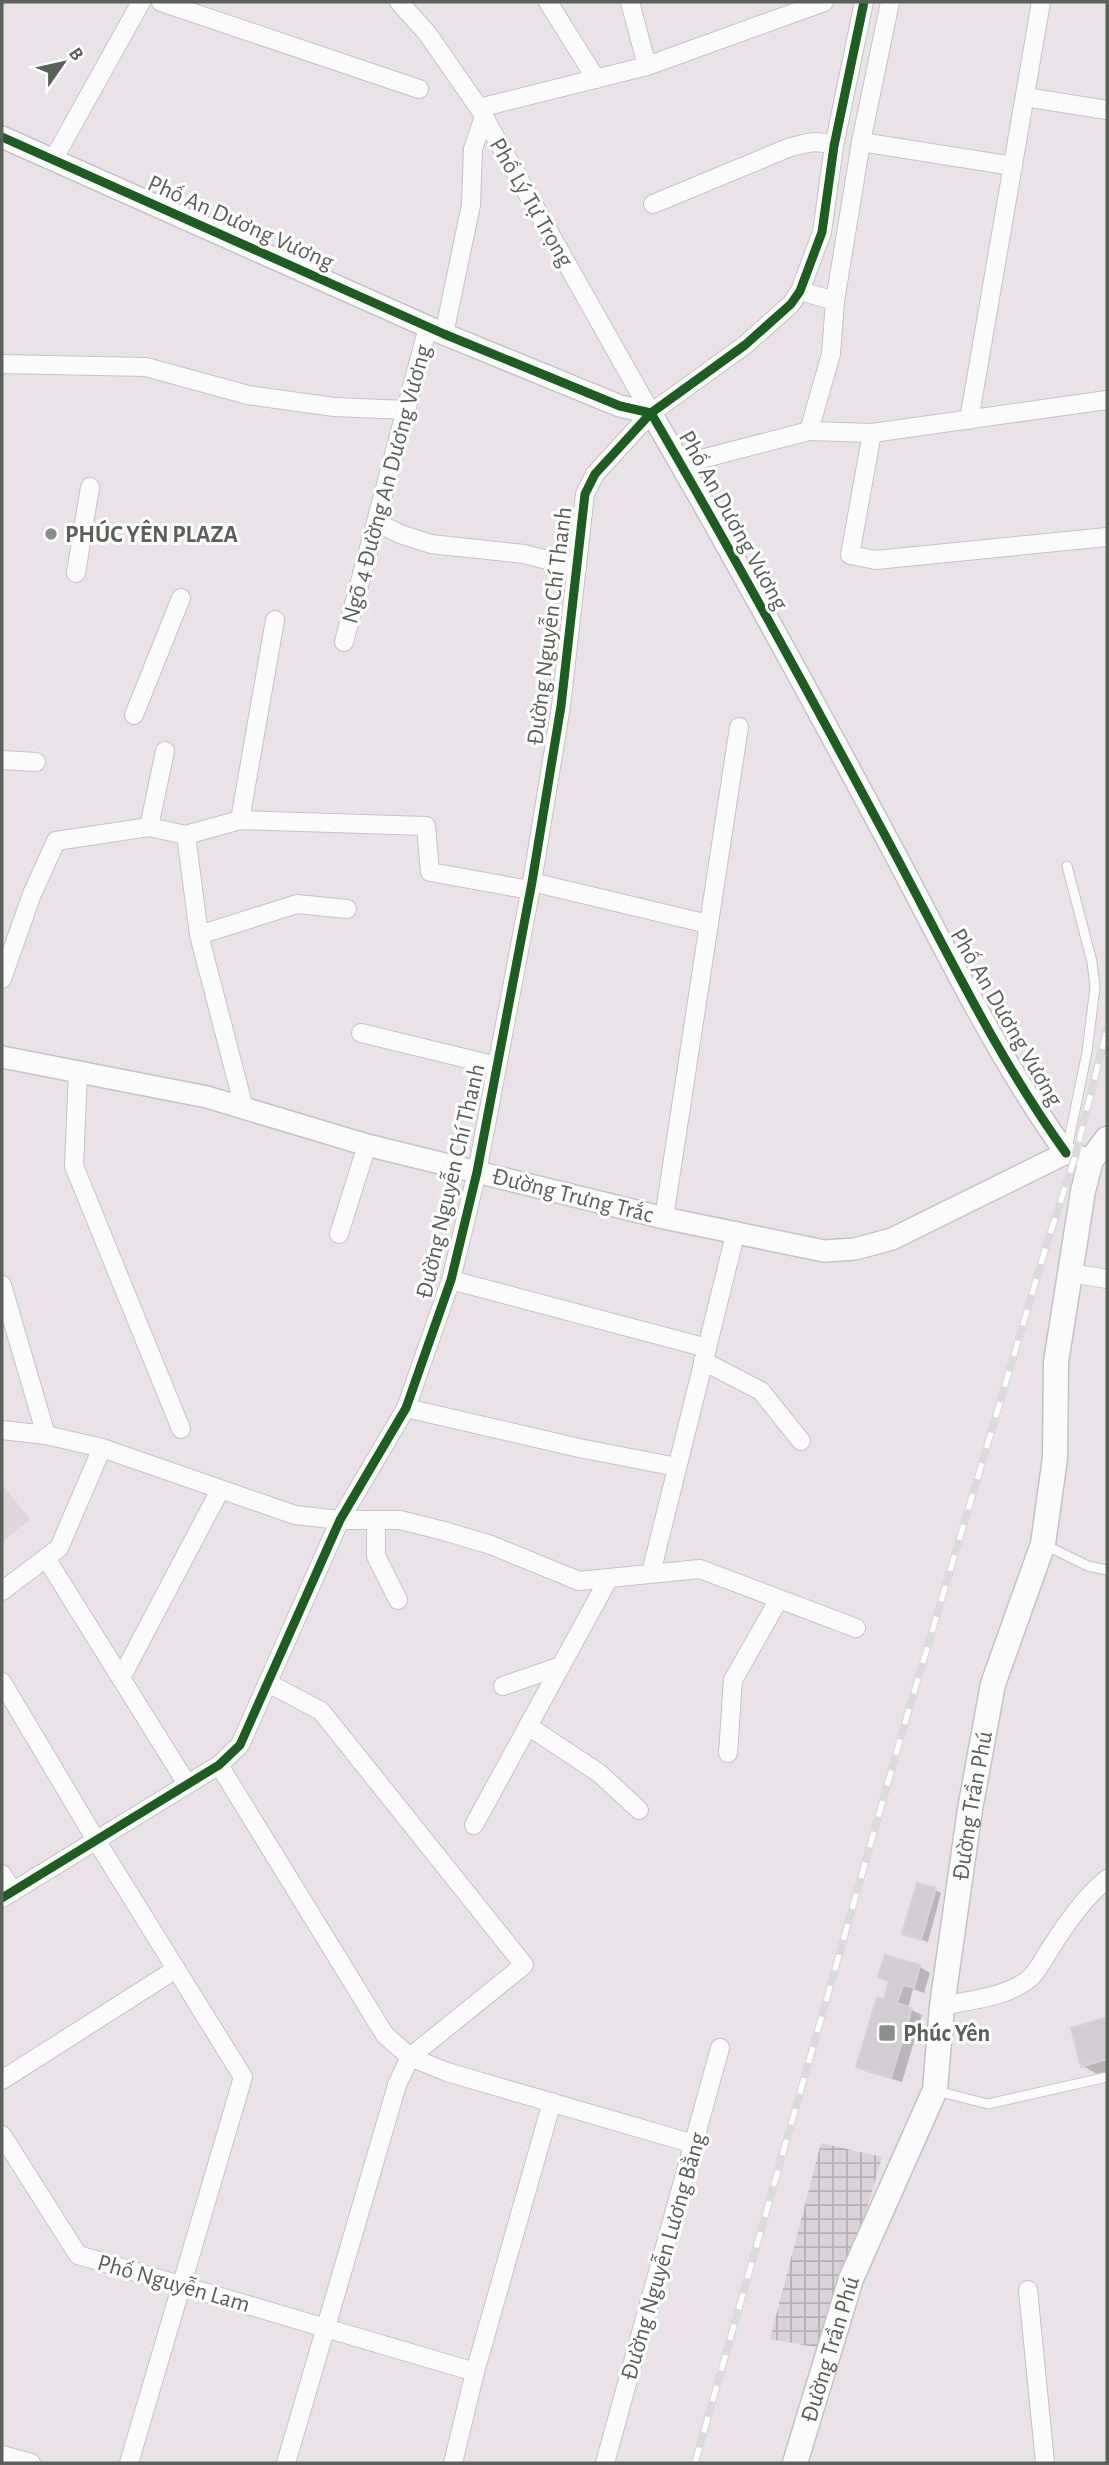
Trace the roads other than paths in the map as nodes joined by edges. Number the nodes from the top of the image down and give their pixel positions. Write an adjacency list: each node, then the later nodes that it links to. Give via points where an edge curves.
1 (141, 2): 19 (street)
2 (161, 2): 12 (street)
3 (399, 2): 15 (street, Phố Lý Tự Trọng, via 427,33)
4 (548, 2): 11 (street)
5 (630, 2): 10 (street)
6 (824, 2): 10 (street)
7 (864, 2): 18 (street)
8 (890, 2): 17 (street)
9 (1041, 2): 13 (street)
10 (647, 66): 11 (street)
11 (596, 79): 15 (street)
12 (419, 89)
13 (1025, 97): 14 (street); 20 (street)
14 (1107, 110)
15 (481, 112): 24 (street, Ngõ 4 Đường An Dương Vương, via 473,149 471,205); 28 (street, Phố Lý Tự Trọng)
16 (2, 136): 19 (street, Phố An Dương Vương)
17 (861, 142): 20 (street); 23 (street)
18 (834, 146): 21 (street, via 823,141 788,148); 22 (street, via 822,232)
19 (53, 160): 24 (street, Phố An Dương Vương)
20 (1013, 166): 29 (street)
21 (653, 204)
22 (800, 291): 23 (street); 28 (street, Đường Nguyễn Chí Thanh, via 744,345)
23 (835, 301): 30 (street, via 831,355)
24 (436, 330): 27 (street, Ngõ 4 Đường An Dương Vương); 28 (street, Phố An Dương Vương, via 620,406)
25 (2, 364): 27 (street, via 146,367 248,395 334,407)
26 (1107, 400): 29 (street)
27 (407, 410): 34 (street, Ngõ 4 Đường An Dương Vương)
28 (651, 413): 32 (street, Phố An Dương Vương); 36 (street, Đường Nguyễn Chí Thanh, via 595,474 585,494)
29 (969, 420): 31 (street)
30 (809, 431): 31 (street); 32 (street)
31 (872, 433): 35 (street, via 850,555 876,560)
32 (682, 464): 62 (street, Phố An Dương Vương, via 1001,1053)
33 (90, 487): 37 (street)
34 (376, 522): 36 (street, via 431,544 524,554); 40 (street, Ngõ 4 Đường An Dương Vương)
35 (1107, 537)
36 (577, 568): 50 (street, Đường Nguyễn Chí Thanh, via 561,706)
37 (76, 573)
38 (181, 598): 41 (street)
39 (275, 620): 46 (street)
40 (344, 642)
41 (134, 715)
42 (739, 727): 52 (street)
43 (165, 751): 47 (street)
44 (2, 760): 45 (street)
45 (36, 762)
46 (240, 820): 48 (street); 50 (street, via 426,826 430,872)
47 (149, 827): 48 (street); 54 (street, via 56,841)
48 (186, 835): 53 (street)
49 (1066, 866): 62 (lane, via 1096,987)
50 (531, 886): 52 (street); 57 (street, Đường Nguyễn Chí Thanh)
51 (347, 909): 53 (street, via 297,904)
52 (708, 924): 65 (street)
53 (199, 935): 59 (street)
54 (2, 979)
55 (361, 1033): 57 (street)
56 (2, 1058): 58 (street, Đường Trưng Trắc)
57 (497, 1066): 64 (street, Đường Nguyễn Chí Thanh)
58 (78, 1072): 59 (street, Đường Trưng Trắc); 74 (street, via 74,1167)
59 (244, 1108): 61 (street, Đường Trưng Trắc)
60 (1107, 1139): 63 (main road, Đường Trần Phú)
61 (367, 1145): 64 (street, Đường Trưng Trắc); 67 (street)
62 (1066, 1153): 63 (street); 66 (street, Đường Trưng Trắc, via 892,1239 855,1250 824,1251)
63 (1091, 1160): 68 (main road, Đường Trần Phú)
64 (477, 1172): 65 (street, Đường Trưng Trắc); 70 (street, Đường Nguyễn Chí Thanh)
65 (664, 1218): 66 (street, Đường Trưng Trắc)
66 (736, 1231): 72 (street)
67 (339, 1234)
68 (1070, 1273): 69 (street); 83 (main road, Đường Trần Phú, via 1056,1362 1055,1458)
69 (1107, 1279)
70 (452, 1280): 72 (street); 73 (street, Đường Nguyễn Chí Thanh)
71 (2, 1286): 76 (street)
72 (705, 1354): 77 (street, via 761,1391); 79 (street)
73 (407, 1408): 79 (street); 81 (street, Đường Nguyễn Chí Thanh)
74 (181, 1429)
75 (2, 1430): 76 (street)
76 (46, 1435): 78 (street)
77 (801, 1441)
78 (102, 1448): 80 (street); 84 (street, via 59,1548)
79 (677, 1467): 86 (street)
80 (220, 1490): 81 (street, via 295,1515); 93 (street)
81 (340, 1520): 82 (street); 95 (street, Đường Nguyễn Chí Thanh)
82 (376, 1520): 87 (street, via 400,1520 468,1538 579,1581); 90 (street, via 376,1556)
83 (1043, 1544): 85 (lane); 108 (main road, Đường Trần Phú, via 993,1684)
84 (46, 1558): 88 (street); 93 (street)
85 (1107, 1570)
86 (651, 1573): 87 (street); 89 (street, via 700,1569)
87 (609, 1578): 92 (street)
88 (2, 1591)
89 (779, 1599): 91 (street); 98 (street, via 733,1680)
90 (398, 1600)
91 (856, 1629)
92 (561, 1666): 96 (street); 97 (street)
93 (121, 1678): 100 (street)
94 (2, 1682): 103 (street)
95 (268, 1683): 99 (street, Đường Nguyễn Chí Thanh, via 240,1745); 110 (street, via 321,1711 524,1965)
96 (503, 1686)
97 (528, 1726): 101 (street, via 599,1773); 102 (street)
98 (727, 1753)
99 (219, 1765): 100 (street, Đường Nguyễn Chí Thanh); 110 (street, via 385,2035)
100 (187, 1784): 103 (street, Đường Nguyễn Chí Thanh)
101 (639, 1810)
102 (474, 1825)
103 (96, 1840): 106 (street, Đường Nguyễn Chí Thanh); 107 (street)
104 (2, 1874): 106 (street)
105 (1107, 1880): 108 (street, via 1071,1917 1032,1977 992,1996)
106 (7, 1895)
107 (176, 1969): 112 (street); 117 (street, via 243,2077)
108 (942, 2006): 113 (main road, Đường Trần Phú)
109 (720, 2048): 116 (street, Đường Nguyễn Lương Bằng)
110 (410, 2057): 114 (street); 119 (street, via 397,2085)
111 (1107, 2079): 113 (lane, via 988,2104)
112 (2, 2080)
113 (936, 2090): 127 (main road, Đường Trần Phú, via 851,2279)
114 (552, 2102): 116 (street); 120 (street)
115 (2, 2135): 117 (street, Phố Nguyễn Lam, via 78,2255)
116 (694, 2144): 126 (street, Đường Nguyễn Lương Bằng)
117 (181, 2285): 119 (street, Phố Nguyễn Lam); 123 (street)
118 (1028, 2290): 128 (street)
119 (326, 2328): 120 (street, Phố Nguyễn Lam); 124 (street)
120 (475, 2372): 125 (street)
121 (2, 2455): 122 (street)
122 (31, 2463)
123 (129, 2463)
124 (286, 2463)
125 (453, 2463)
126 (605, 2463)
127 (795, 2463)
128 (1045, 2463)

